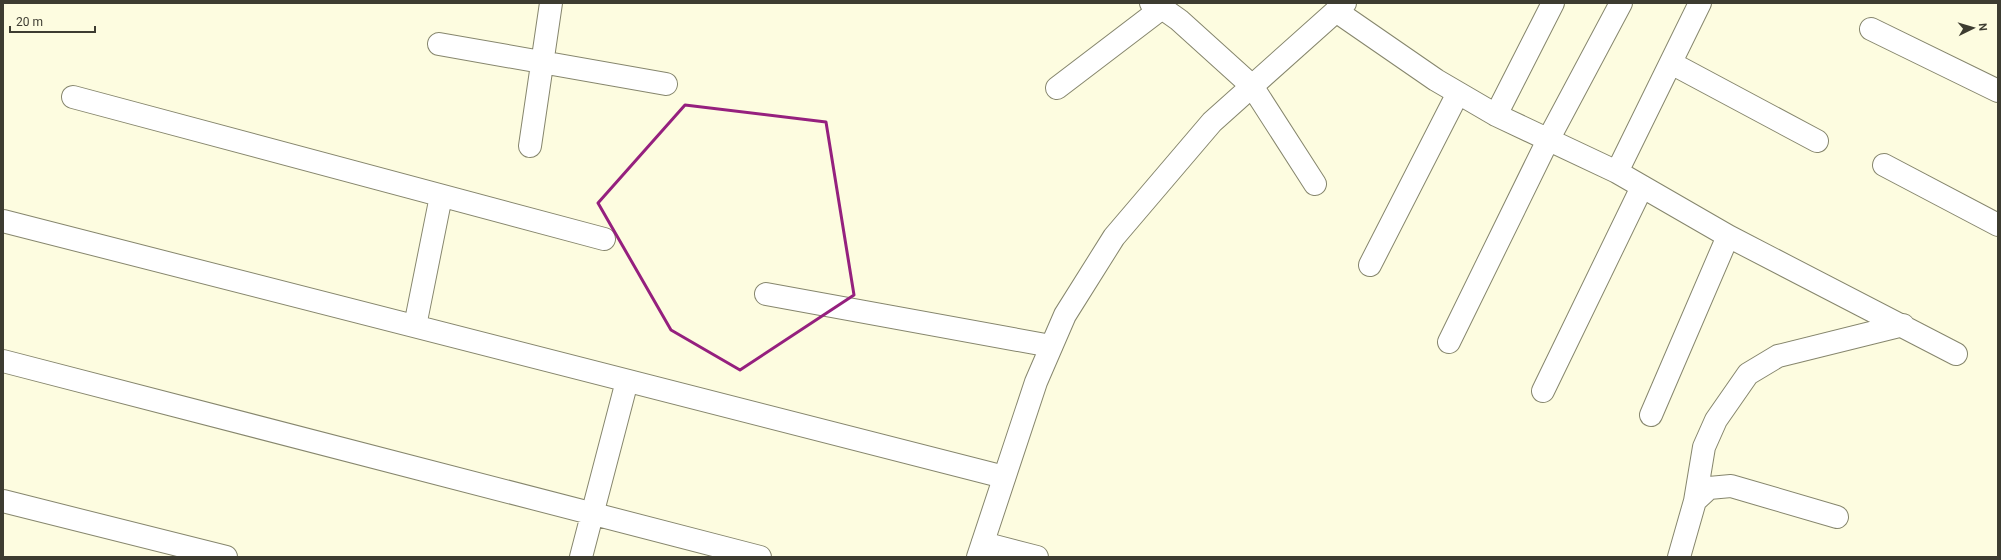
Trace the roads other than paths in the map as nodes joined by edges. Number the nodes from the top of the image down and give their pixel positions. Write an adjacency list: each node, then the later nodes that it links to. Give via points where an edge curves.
1 (551, 3): 9 (street)
2 (1553, 3): 17 (street)
3 (1620, 3): 18 (street)
4 (1700, 3): 10 (street)
5 (1157, 5): 12 (street, via 1179,20); 13 (street)
6 (1340, 7): 12 (street); 15 (street, via 1436,80)
7 (1871, 29): 14 (street)
8 (439, 44): 9 (street)
9 (542, 62): 11 (street); 20 (street)
10 (1671, 63): 19 (street); 22 (street)
11 (666, 84)
12 (1252, 86): 23 (street); 35 (street, via 1212,122 1114,237 1065,315)
13 (1057, 88)
14 (1998, 91)
15 (1458, 93): 17 (street); 30 (street)
16 (73, 97): 25 (street)
17 (1496, 115): 18 (street)
18 (1548, 140): 22 (street); 34 (street)
19 (1817, 141)
20 (530, 146)
21 (1884, 165): 27 (street)
22 (1617, 172): 24 (street)
23 (1315, 184)
24 (1642, 187): 28 (street); 39 (street)
25 (441, 196): 29 (street); 33 (street)
26 (3, 221): 33 (street)
27 (1998, 225)
28 (1728, 236): 32 (street); 40 (street)
29 (604, 239)
30 (1370, 265)
31 (766, 294): 35 (street)
32 (1903, 325): 36 (street); 43 (street, via 1778,356 1748,374 1716,420 1704,447)
33 (415, 326): 38 (street)
34 (1450, 342)
35 (1051, 346): 41 (street)
36 (1956, 354)
37 (3, 361): 44 (street)
38 (627, 381): 41 (street); 44 (street)
39 (1543, 391)
40 (1651, 415)
41 (1004, 477): 46 (street)
42 (3, 500): 47 (street)
43 (1695, 501): 45 (street, via 1709,488 1731,486); 51 (street)
44 (592, 514): 48 (street); 49 (street)
45 (1837, 517)
46 (981, 550): 50 (street)
47 (226, 557)
48 (581, 557)
49 (760, 557)
50 (1037, 557)
51 (1679, 557)

